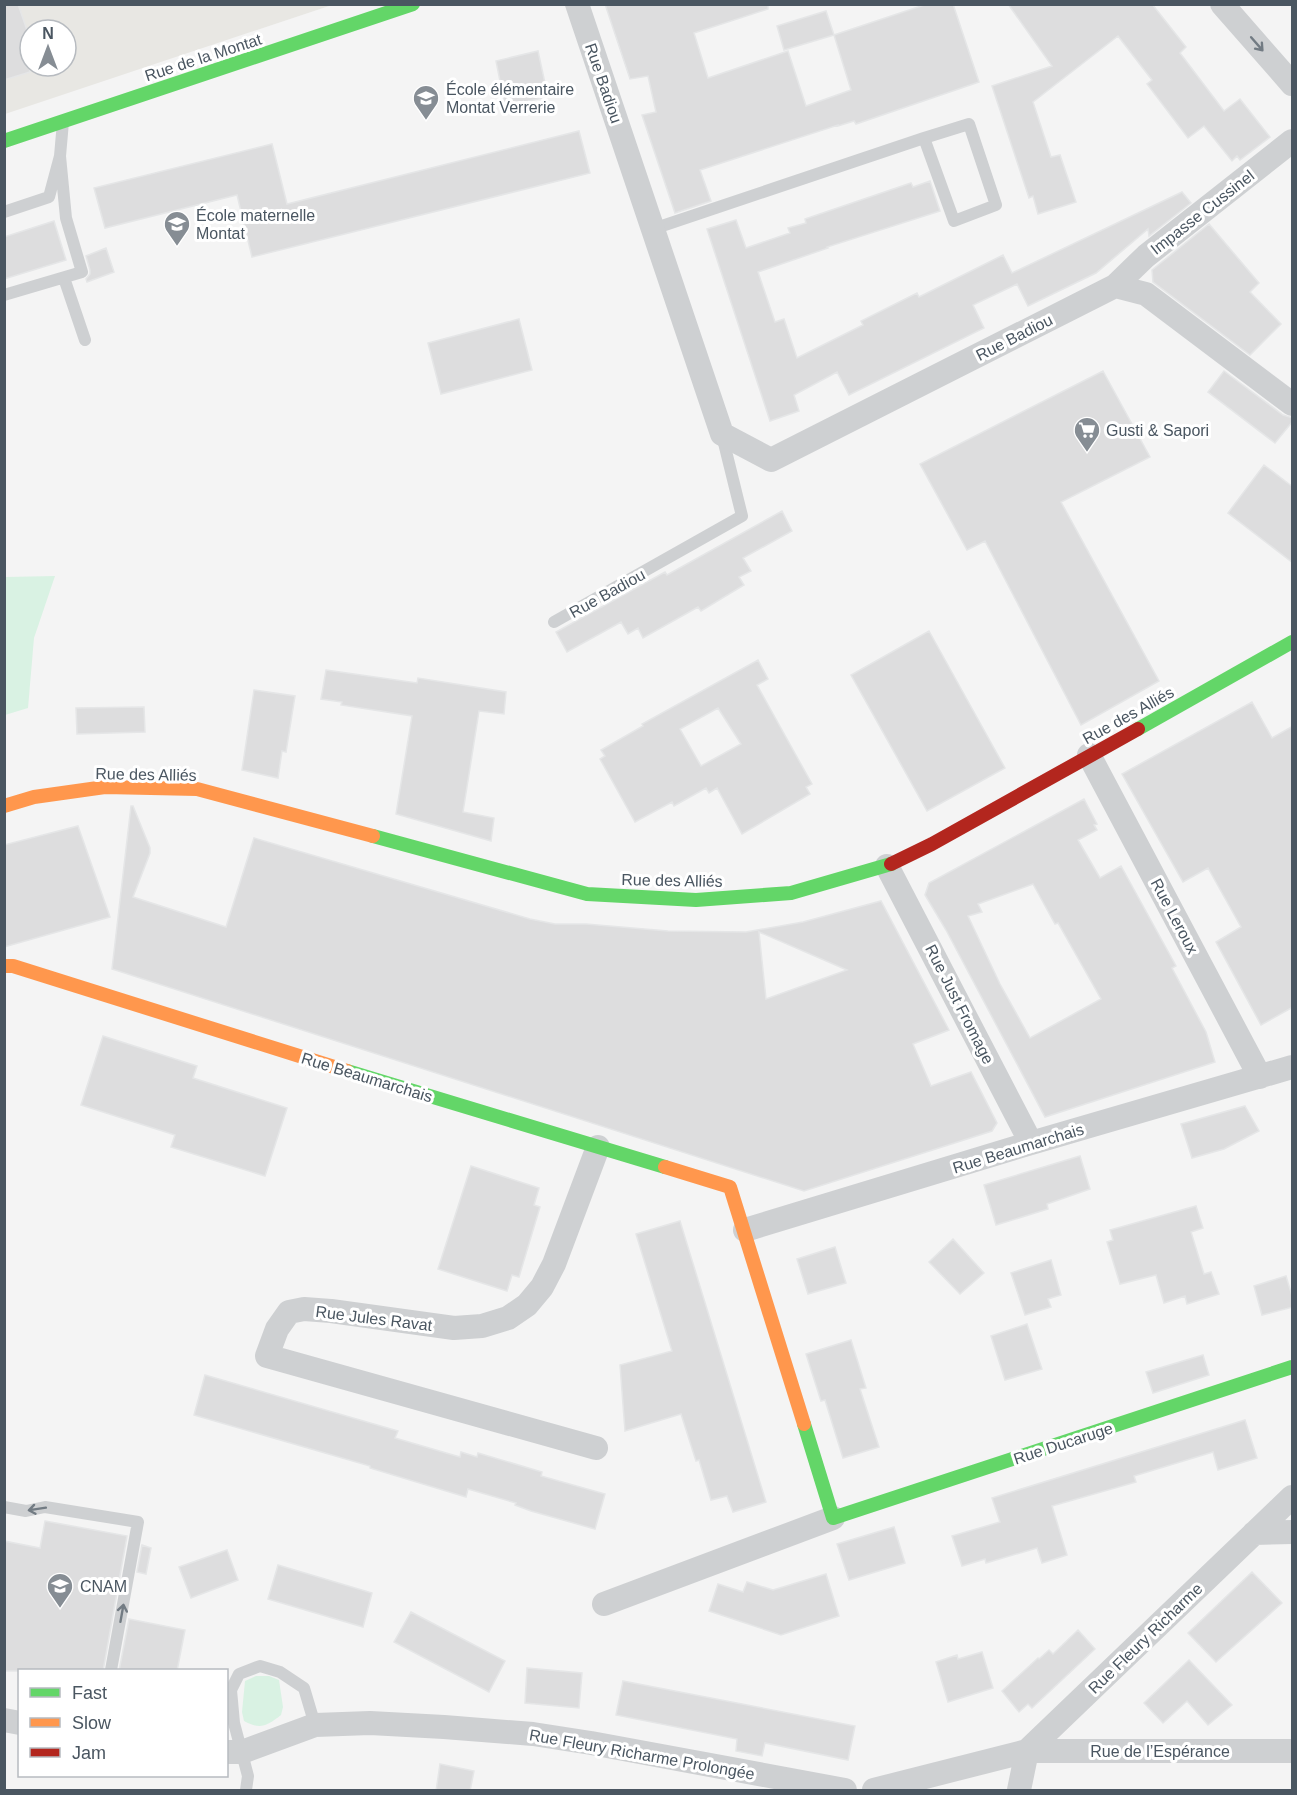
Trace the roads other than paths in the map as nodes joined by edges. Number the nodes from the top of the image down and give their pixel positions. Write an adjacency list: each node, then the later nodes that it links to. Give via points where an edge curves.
1 (412, 4): 5 (street, Rue de la Montat)
2 (578, 4): 11 (street, Rue Badiou)
3 (1222, 4): 4 (street, one-way to 4)
4 (1293, 84)
5 (63, 121): 7 (street, Rue de la Montat); 9 (lane)
6 (924, 138): 6 (lane, via 969,124 996,205 954,221); 11 (lane)
7 (4, 141)
8 (1293, 141): 13 (street, Impasse Cussinel, via 1146,256)
9 (60, 156): 10 (lane, via 49,197); 12 (lane, via 66,218 82,272)
10 (4, 212)
11 (653, 229): 17 (street, Rue Badiou)
12 (64, 278): 14 (lane); 15 (lane)
13 (1115, 286): 16 (street, via 1146,294); 17 (street, Rue Badiou, via 771,460)
14 (7, 293)
15 (85, 340)
16 (1293, 404)
17 (722, 434): 18 (lane, Rue Badiou, via 742,516)
18 (555, 622)
19 (1293, 642): 20 (street, Rue des Alliés)
20 (1089, 755): 22 (street, Rue des Alliés); 25 (street, Rue Leroux)
21 (4, 806): 22 (street, Rue des Alliés, via 34,797 105,787 197,789 587,894 696,900 791,893)
22 (887, 866): 26 (street, Rue Just Fromage)
23 (4, 966): 27 (street, Rue Beaumarchais)
24 (1293, 1067): 25 (street, Rue Beaumarchais)
25 (1260, 1077): 26 (street, Rue Beaumarchais)
26 (1031, 1143): 28 (street, Rue Beaumarchais)
27 (598, 1147): 28 (street, Rue Beaumarchais, via 730,1187); 30 (street, Rue Jules Ravat, via 542,1287 527,1305 508,1317 482,1326 454,1328 304,1309 289,1312 277,1329 267,1356)
28 (745, 1230): 33 (street)
29 (1293, 1367): 33 (street, Rue Ducaruge)
30 (596, 1448)
31 (1293, 1497): 35 (street, Rue Fleury Richarme)
32 (4, 1507): 37 (lane, one-way to 32, via 138,1522 45,1507 26,1511)
33 (833, 1518): 36 (street, Rue Ducaruge)
34 (1293, 1532): 35 (street)
35 (1254, 1533): 39 (street, Rue Fleury Richarme)
36 (604, 1604)
37 (111, 1669)
38 (315, 1725): 41 (street, Rue Fleury Richarme Prolongée); 41 (lane, via 304,1688 280,1672 261,1666 239,1674 231,1690); 43 (street, Rue Fleury Richarme Prolongée, via 370,1723 533,1734)
39 (1027, 1751): 40 (street, Rue de l’Espérance); 44 (street); 45 (street)
40 (1293, 1751)
41 (234, 1752): 42 (lane, via 248,1776)
42 (246, 1791)
43 (845, 1791)
44 (874, 1791)
45 (1019, 1791)

